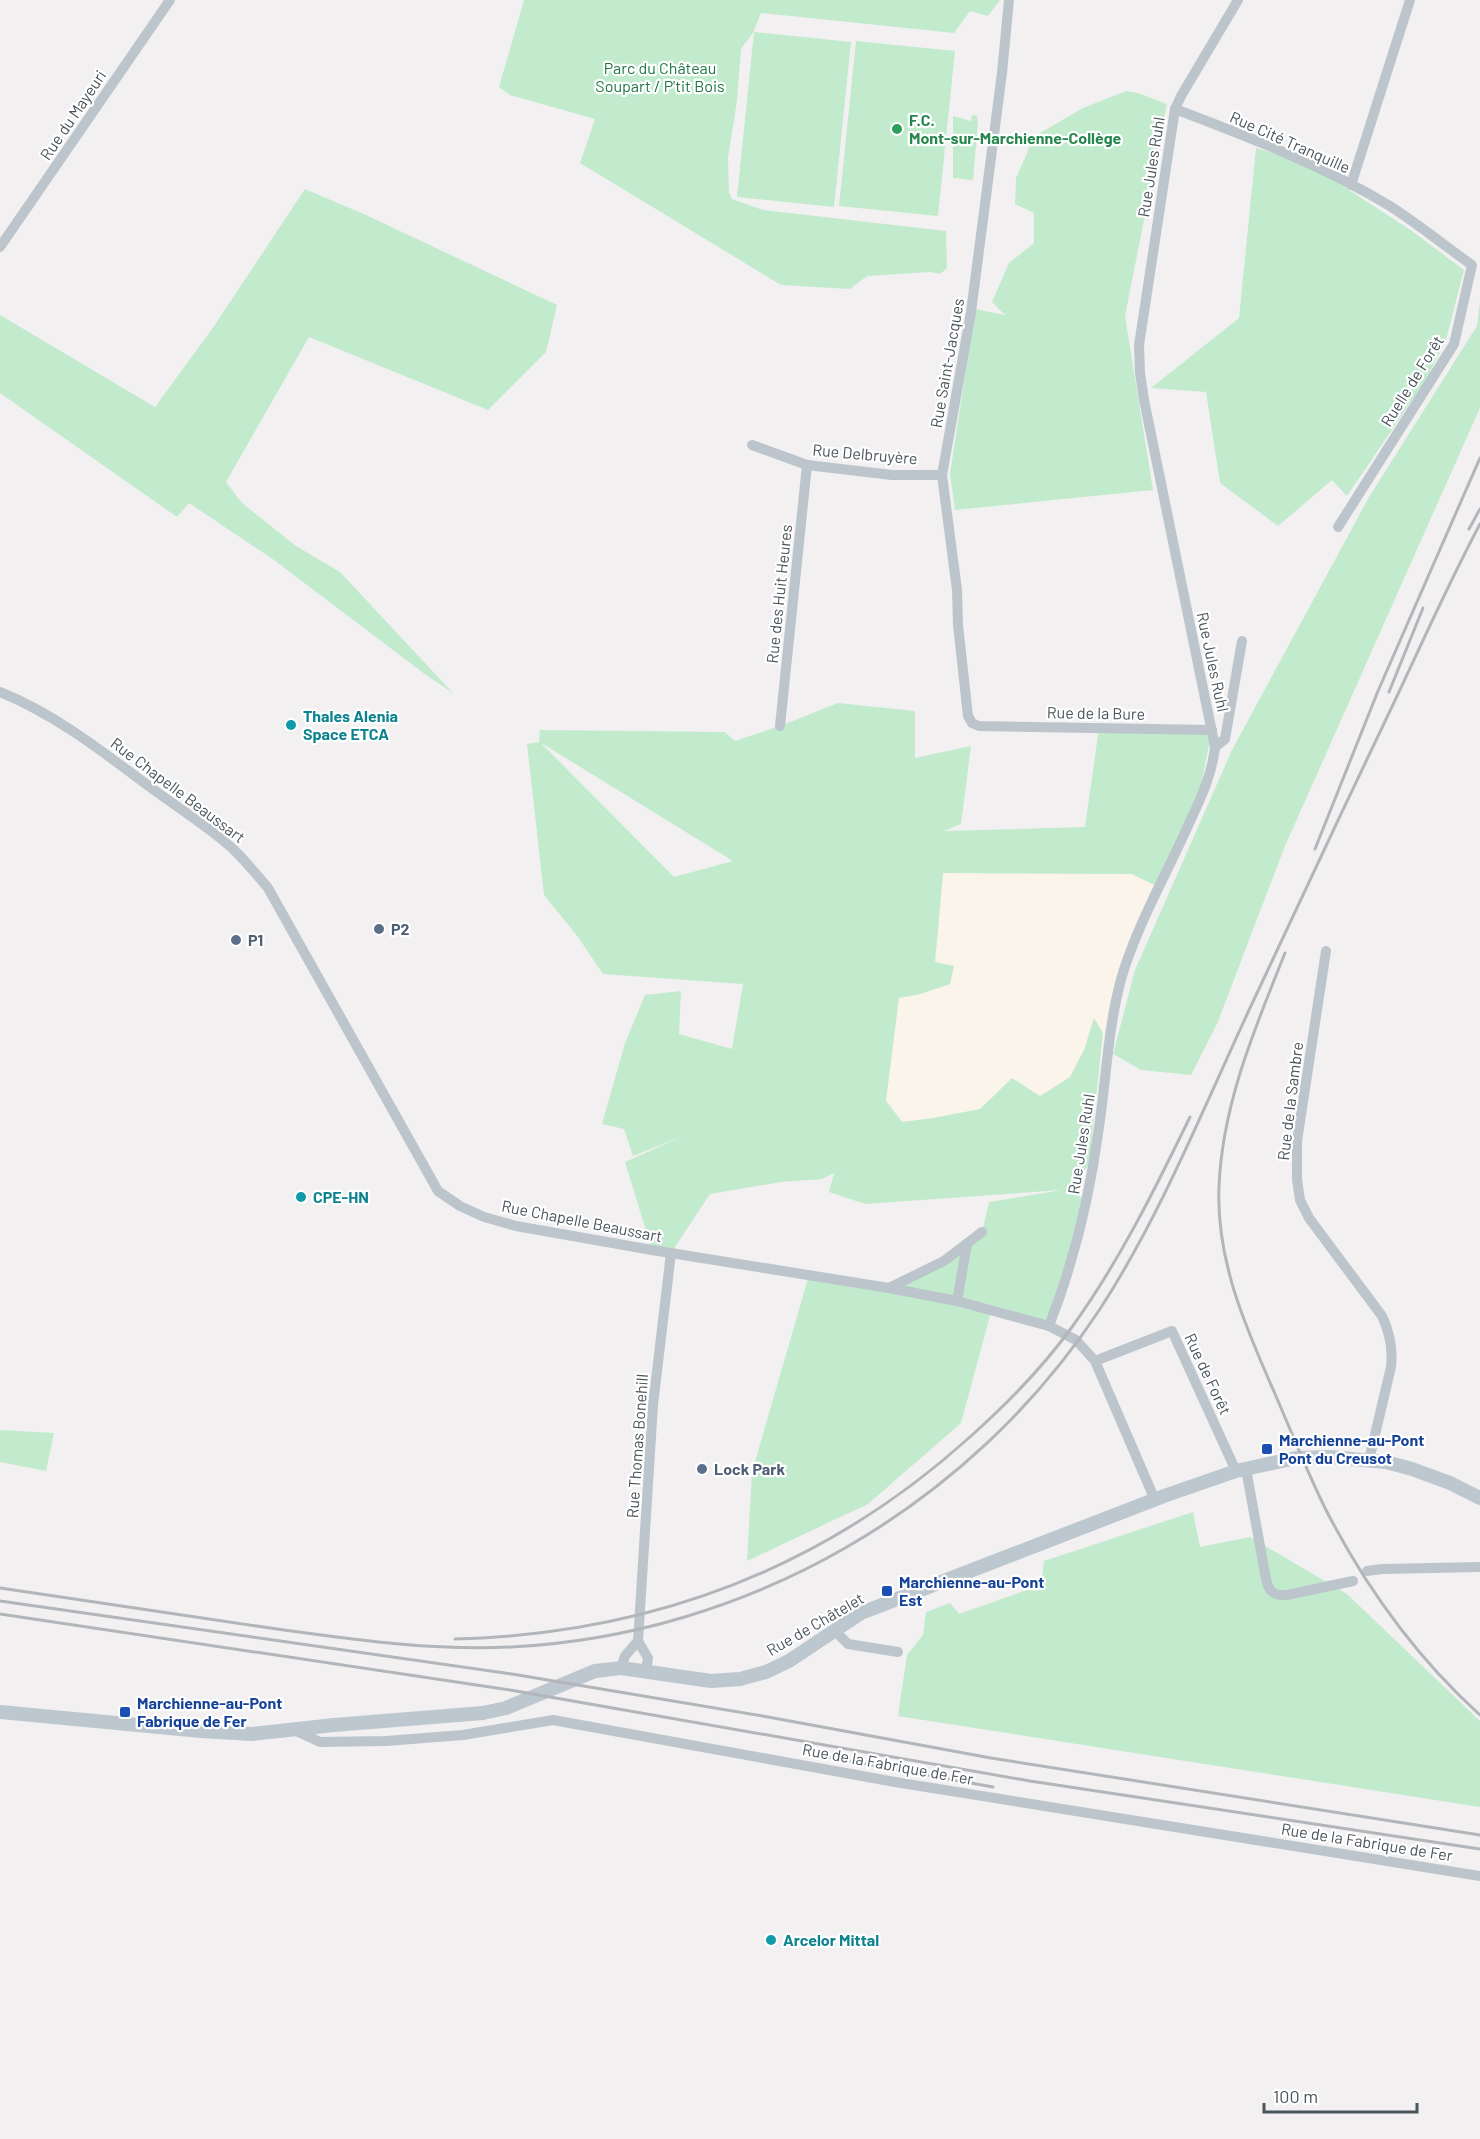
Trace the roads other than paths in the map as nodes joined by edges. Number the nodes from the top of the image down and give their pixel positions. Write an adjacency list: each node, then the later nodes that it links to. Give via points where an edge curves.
1 (170, 0): 8 (street, Rue du Mayeuri)
2 (1009, 0): 11 (street, Rue Saint-Jacques, via 971,312)
3 (1238, 0): 5 (street, Rue Jules Ruhl)
4 (1410, 0): 6 (street)
5 (1175, 110): 6 (street, Rue Cité Tranquille, via 1267,144); 17 (street, Rue Jules Ruhl, via 1139,345 1140,373)
6 (1351, 185): 7 (street, Rue Cité Tranquille)
7 (1391, 207): 12 (street, Ruelle de Forêt, via 1472,265 1455,344)
8 (0, 247)
9 (752, 445): 10 (street, Rue Delbruyère)
10 (807, 465): 11 (street, Rue Delbruyère, via 892,475); 15 (street, Rue des Huit Heures)
11 (942, 474): 16 (street, Rue Saint-Jacques, via 968,716)
12 (1338, 527)
13 (1242, 641): 18 (street, via 1225,739)
14 (0, 692): 22 (street, Rue Chapelle Beaussart, via 97,748 230,846 251,867 268,888 438,1191 483,1217 516,1226)
15 (780, 726)
16 (979, 726): 17 (street, Rue de la Bure)
17 (1212, 729): 18 (street, Rue Jules Ruhl)
18 (1215, 747): 25 (street, Rue Jules Ruhl, via 1200,801 1120,982 1086,1209)
19 (1326, 951): 27 (street, Rue de la Sambre, via 1299,1130 1297,1179 1300,1200 1309,1218 1382,1316 1390,1339 1392,1356)
20 (982, 1232): 21 (street)
21 (967, 1244): 23 (street, via 944,1261); 24 (street)
22 (671, 1253): 23 (street, Rue Chapelle Beaussart); 35 (street, Rue Thomas Bonehill, via 653,1405)
23 (889, 1288): 24 (street, Rue Chapelle Beaussart)
24 (957, 1301): 25 (street, Rue Chapelle Beaussart)
25 (1049, 1326): 26 (street, Rue Chapelle Beaussart, via 1076,1340)
26 (1095, 1360): 28 (street, Rue de Forêt, via 1172,1331); 30 (street, Rue Chapelle Beaussart)
27 (1369, 1460): 28 (main road, Rue de Châtelet, via 1296,1458); 29 (main road, Rue de Châtelet, via 1412,1469)
28 (1241, 1470): 30 (main road, Rue de Châtelet); 33 (street, via 1272,1593 1287,1595)
29 (1480, 1498)
30 (1155, 1500): 34 (main road, Rue de Châtelet, via 861,1613)
31 (1480, 1567): 32 (street)
32 (1367, 1571)
33 (1353, 1581)
34 (834, 1630): 36 (street, via 848,1644); 38 (main road, Rue de Châtelet, via 789,1661 740,1679 711,1681)
35 (638, 1641): 37 (street, Rue Thomas Bonehill, via 625,1656); 38 (street, Rue Thomas Bonehill, via 648,1658)
36 (898, 1652)
37 (621, 1668): 38 (main road, Rue de Châtelet); 40 (main road, Rue de Châtelet, via 595,1671 506,1708 483,1713)
38 (646, 1671)
39 (0, 1712): 40 (main road, Rue de Châtelet, via 252,1734)
40 (292, 1729): 41 (street, Rue de la Fabrique de Fer, via 320,1743 386,1741 463,1735 553,1720 895,1782)
41 (1480, 1876)

